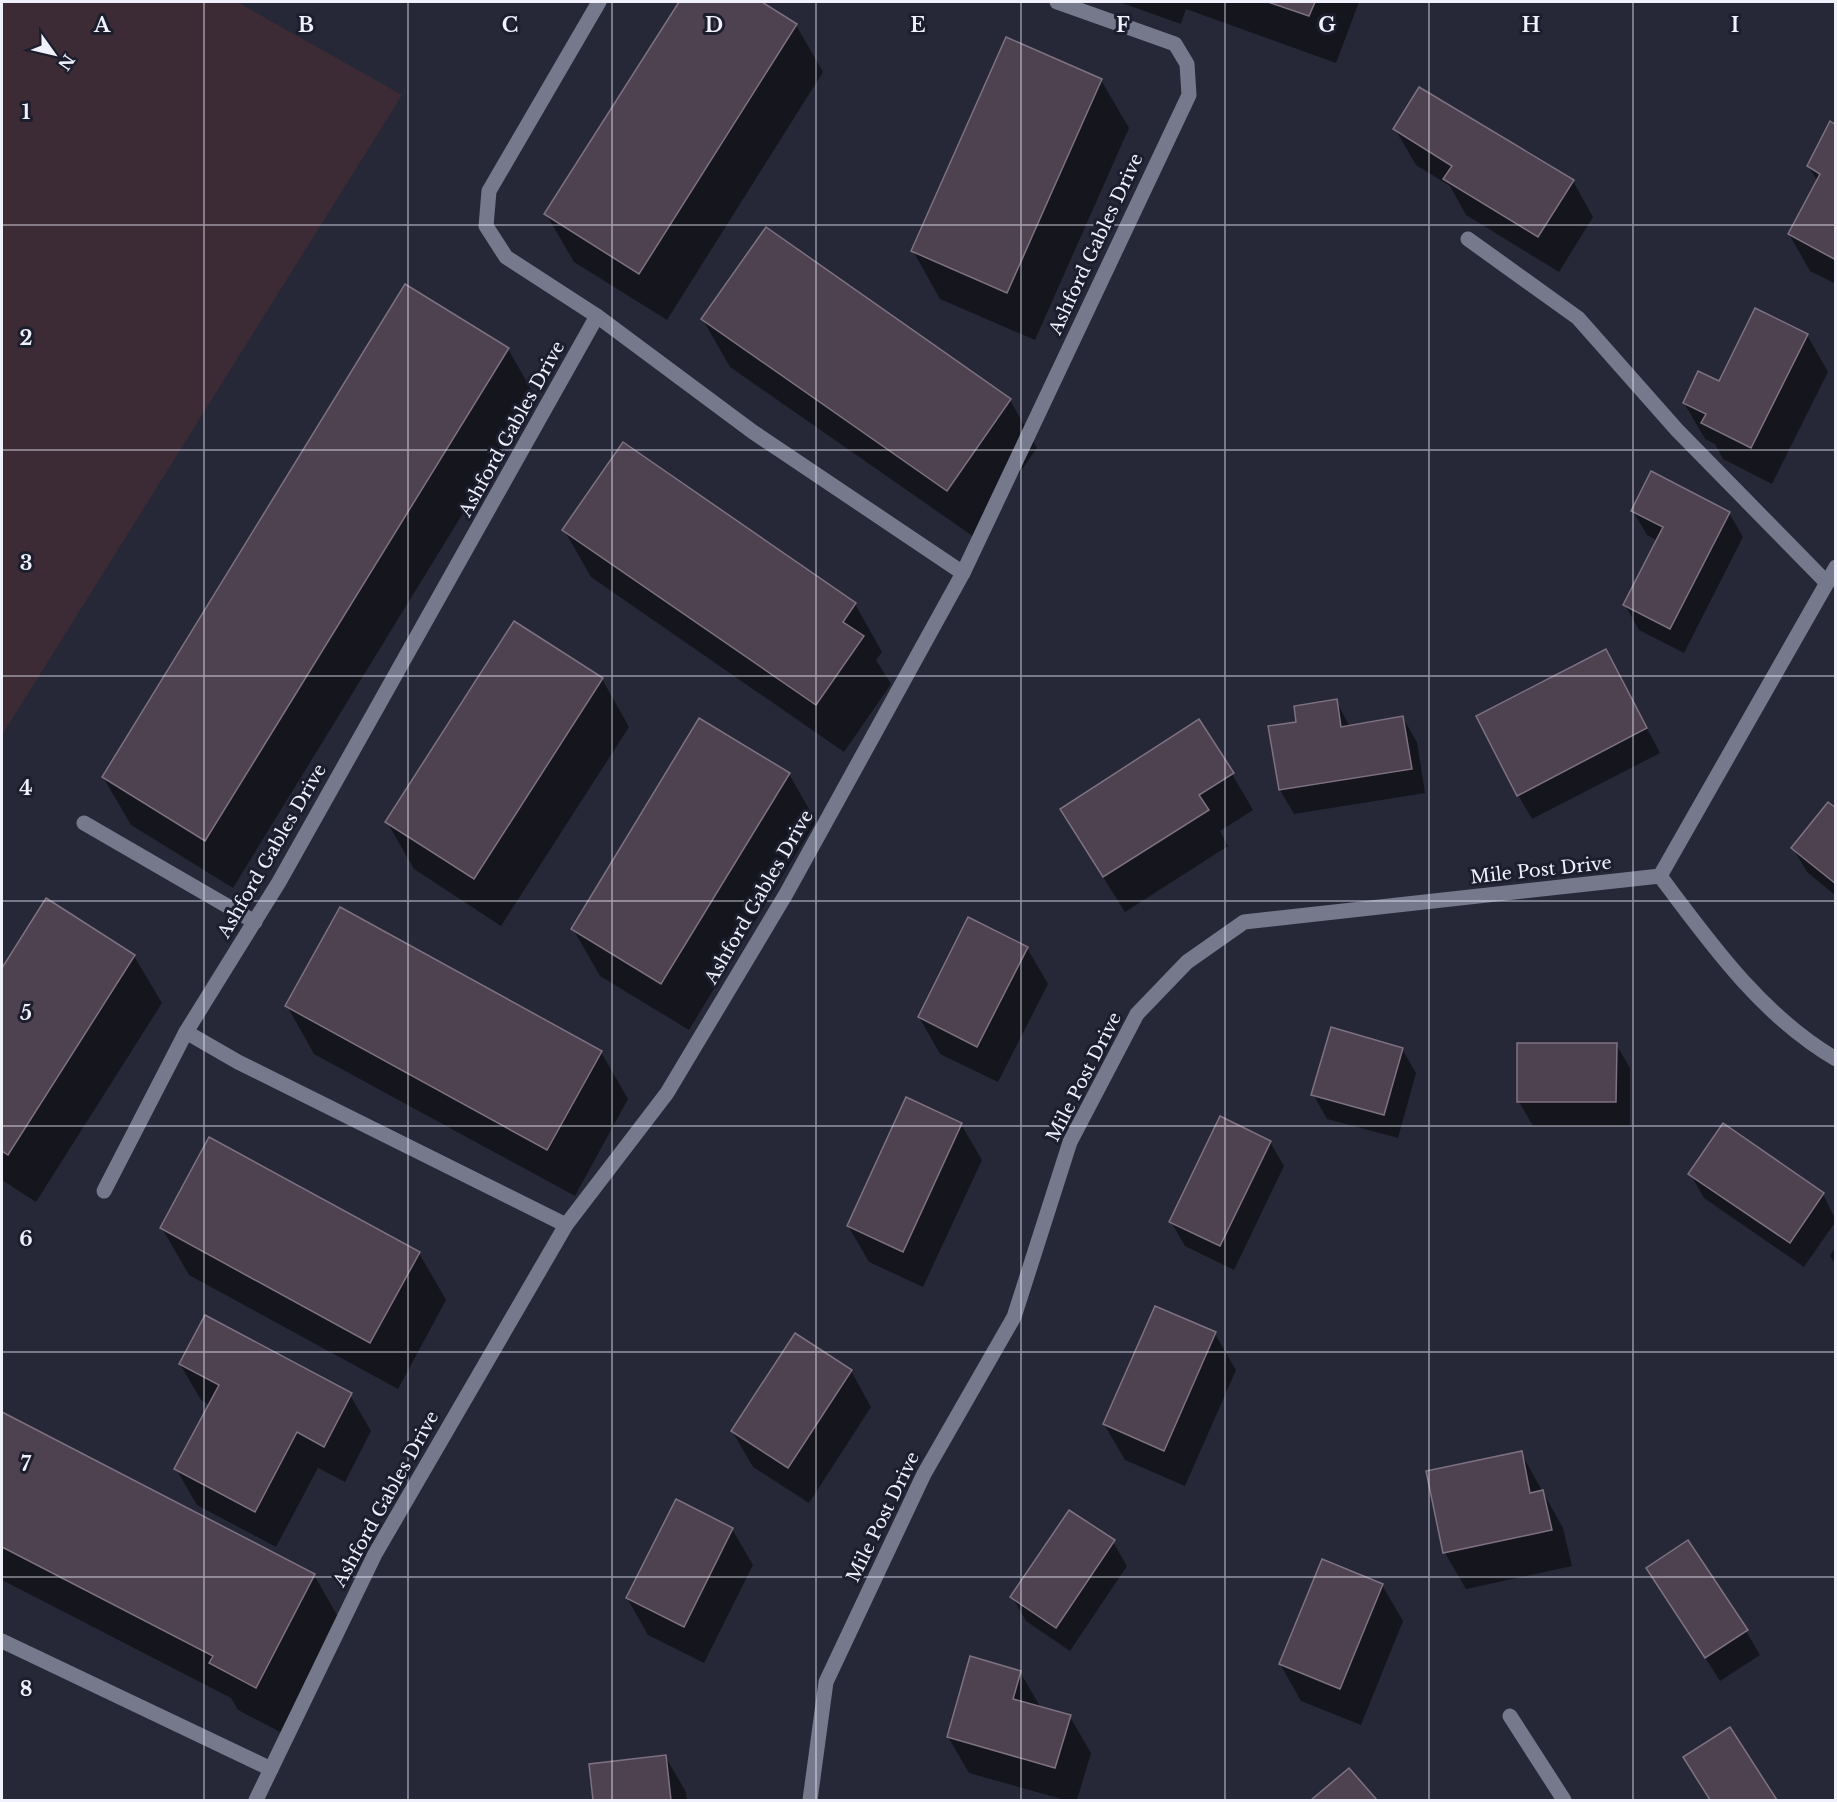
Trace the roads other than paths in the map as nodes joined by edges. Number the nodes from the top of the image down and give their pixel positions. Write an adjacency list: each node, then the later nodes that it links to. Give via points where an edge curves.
1 (600, 2): 4 (street, via 489,191 486,226 506,257)
2 (1057, 2): 6 (street, Ashford Gables Drive, via 1175,44 1187,64 1188,95)
3 (1468, 239): 7 (street, via 1578,318 1677,430)
4 (597, 316): 6 (street, via 753,432); 10 (street, Ashford Gables Drive)
5 (1836, 567): 7 (street)
6 (963, 573): 14 (street, Ashford Gables Drive, via 786,894 667,1093)
7 (1827, 583): 9 (street)
8 (84, 824): 10 (street)
9 (1659, 876): 12 (street, via 1721,957 1768,1006); 19 (street, Mile Post Drive, via 1244,922 1187,962 1137,1014 1070,1142 1014,1317 924,1474 826,1682)
10 (255, 922): 11 (street, Ashford Gables Drive)
11 (186, 1032): 13 (street, Ashford Gables Drive); 14 (street, via 238,1062)
12 (1836, 1059)
13 (104, 1191)
14 (566, 1225): 17 (street, Ashford Gables Drive, via 375,1554)
15 (2, 1641): 17 (street)
16 (1510, 1716): 20 (street)
17 (271, 1769): 18 (street, Ashford Gables Drive)
18 (256, 1800)
19 (810, 1800)
20 (1564, 1800)

